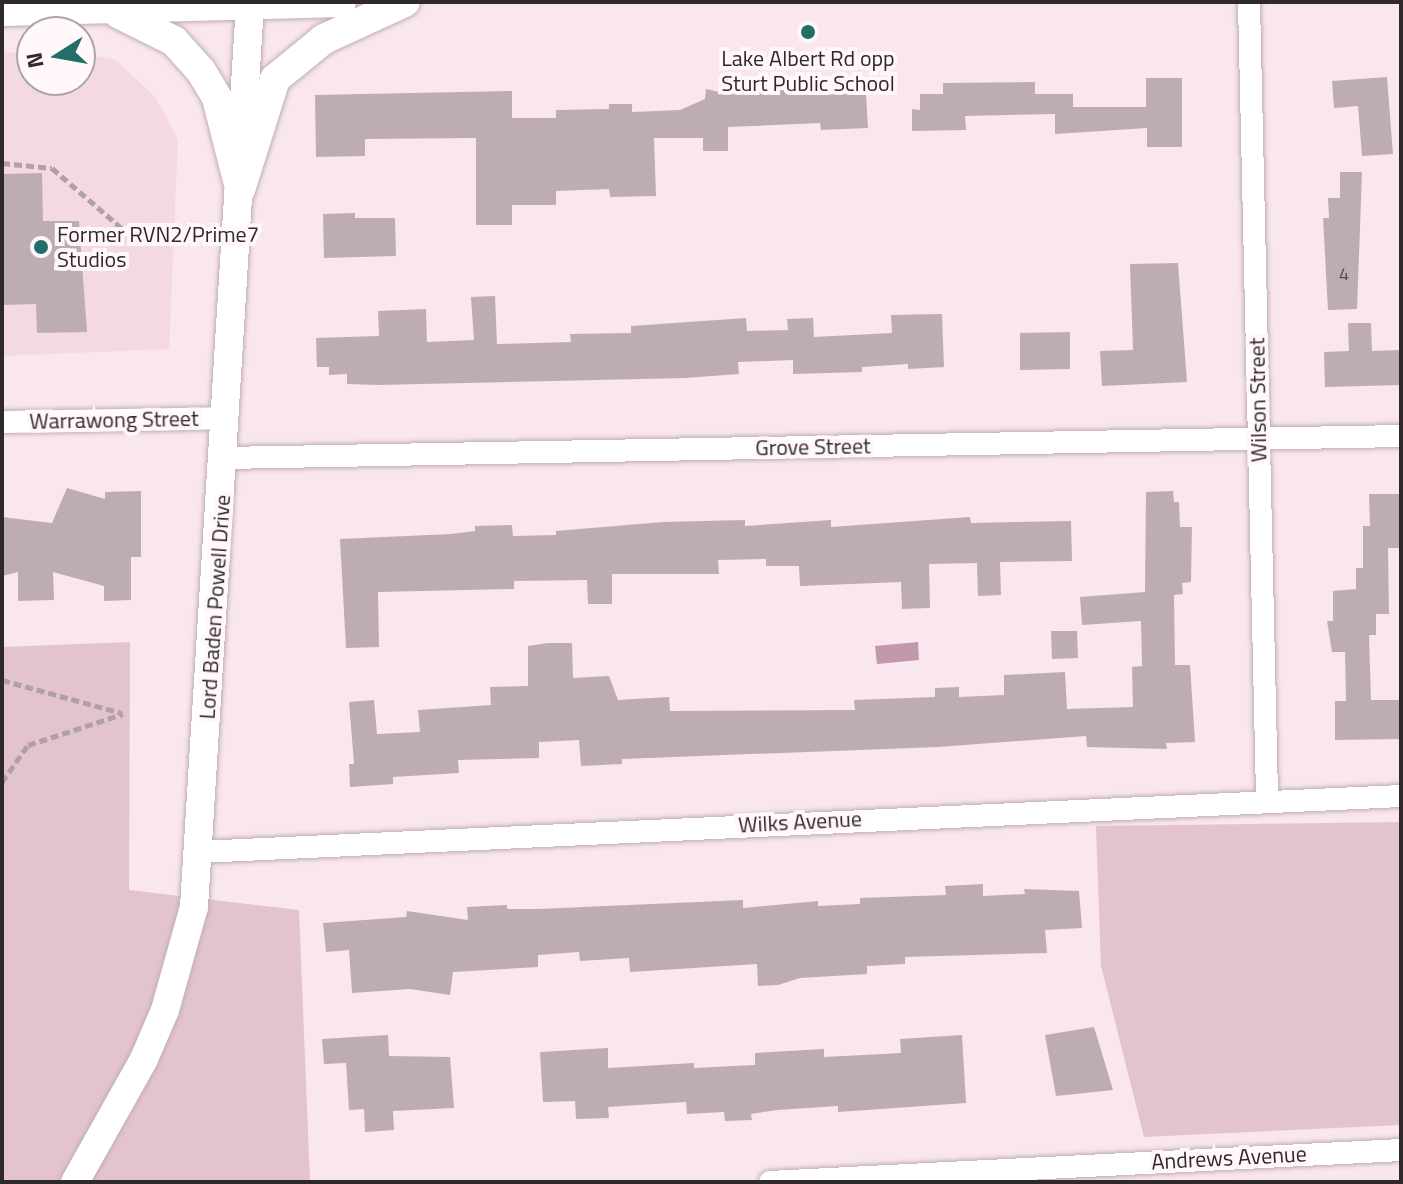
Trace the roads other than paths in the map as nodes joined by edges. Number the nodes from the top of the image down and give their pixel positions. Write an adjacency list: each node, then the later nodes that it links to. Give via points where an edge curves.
1 (341, 2): 4 (main road)
2 (405, 2): 7 (main road, via 324,39 275,79)
3 (1249, 2): 11 (street, Wilson Street)
4 (250, 5): 5 (main road); 7 (street, Lord Baden Powell Drive)
5 (106, 9): 6 (main road); 7 (main road, via 174,41 201,71 217,98)
6 (2, 11)
7 (240, 190): 8 (street, Lord Baden Powell Drive)
8 (226, 418): 9 (street, Warrawong Street); 12 (street, Lord Baden Powell Drive)
9 (2, 422)
10 (1401, 436): 11 (street, Grove Street)
11 (1258, 439): 12 (street, Grove Street); 14 (street, Wilson Street)
12 (224, 458): 15 (street, Lord Baden Powell Drive)
13 (1401, 796): 14 (street, Wilks Avenue)
14 (1267, 798): 15 (street, Wilks Avenue)
15 (200, 852): 17 (street, Lord Baden Powell Drive, via 194,907 165,1010 144,1059)
16 (1401, 1150): 18 (street, Andrews Avenue)
17 (75, 1182)
18 (770, 1182)

